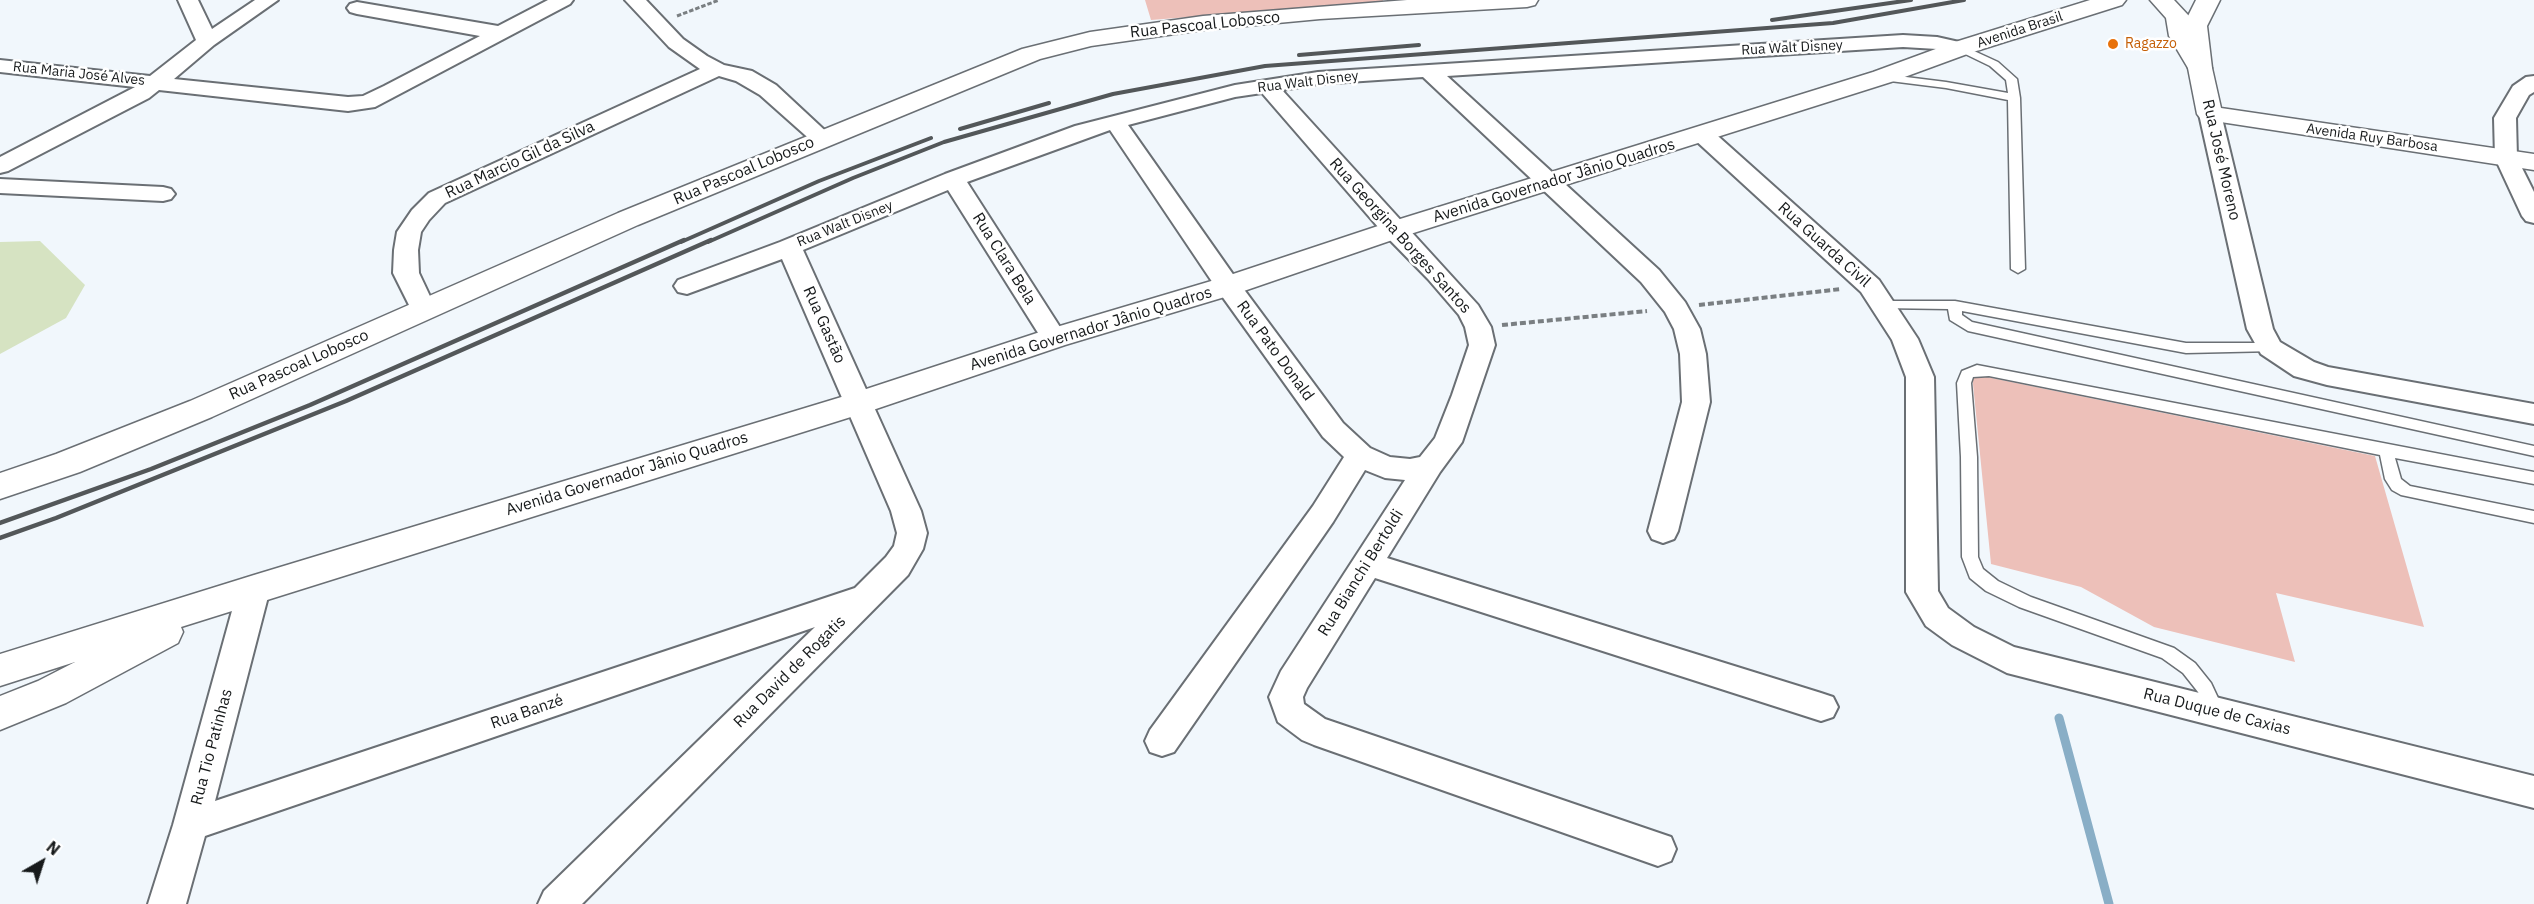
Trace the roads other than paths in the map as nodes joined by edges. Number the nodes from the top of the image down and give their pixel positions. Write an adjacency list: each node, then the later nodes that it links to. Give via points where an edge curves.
1 (188, 0): 11 (street)
2 (268, 0): 11 (street)
3 (563, 0): 10 (street, Rua Maria José Alves)
4 (635, 0): 15 (street, via 676,43)
5 (1527, 0): 25 (main road, Rua Pascoal Lobosco, via 1320,12 1090,39 1030,54)
6 (2114, 0): 12 (main road, Avenida Brasil)
7 (2161, 0): 14 (main road, Rua José Moreno, via 2177,16 2181,36)
8 (2208, 0): 14 (main road, via 2195,26)
9 (357, 8): 10 (street)
10 (500, 33): 18 (street, Rua Maria José Alves, via 367,102 333,104)
11 (207, 41): 18 (street)
12 (1961, 48): 16 (street, Rua Walt Disney, via 1903,41); 17 (main road, Avenida Governador Jânio Quadros); 21 (lane, via 2007,74)
13 (0, 66): 18 (street, Rua Maria José Alves)
14 (2200, 68): 22 (main road, Rua José Moreno)
15 (717, 69): 25 (street, via 744,76 768,90); 41 (street, Rua Marcio Gil da Silva, via 437,198 409,232 406,250 406,273)
16 (1430, 72): 20 (street, Rua Walt Disney, via 1317,78); 30 (street)
17 (1882, 77): 21 (lane); 24 (main road, Avenida Governador Jânio Quadros)
18 (158, 82): 28 (street)
19 (2534, 82): 26 (street, via 2521,91 2505,118)
20 (1267, 86): 23 (street, Rua Walt Disney); 34 (street, Rua Georgina Borges Santos)
21 (2014, 98): 36 (lane)
22 (2210, 114): 26 (main road, Avenida Ruy Barbosa); 43 (street, Rua José Moreno)
23 (1116, 122): 29 (street, Rua Walt Disney); 38 (street, Rua Pato Donald)
24 (1702, 134): 30 (main road, Avenida Governador Jânio Quadros); 39 (street, Rua Guarda Civil, via 1870,286)
25 (822, 138): 41 (main road, Rua Pascoal Lobosco)
26 (2506, 158): 27 (main road, Avenida Ruy Barbosa); 33 (street)
27 (2534, 162)
28 (0, 166)
29 (953, 179): 35 (street, Rua Walt Disney); 42 (street, Rua Clara Bela)
30 (1551, 182): 34 (main road, Avenida Governador Jânio Quadros); 55 (street, via 1650,276 1676,308 1687,329 1696,402)
31 (0, 186): 32 (street)
32 (163, 194)
33 (2534, 216)
34 (1394, 230): 38 (main road, Avenida Governador Jânio Quadros); 51 (street, Rua Georgina Borges Santos, via 1469,311 1482,345 1448,442)
35 (789, 247): 37 (street, Rua Walt Disney); 46 (street, Rua Gastão)
36 (2018, 269)
37 (687, 286)
38 (1228, 286): 42 (main road, Avenida Governador Jânio Quadros); 50 (street, Rua Pato Donald, via 1334,430)
39 (1884, 305): 40 (lane); 58 (street, Rua Guarda Civil, via 1905,339 1920,377)
40 (1955, 305): 44 (lane); 45 (lane, via 1955,316 1968,326)
41 (423, 309): 53 (main road, Rua Pascoal Lobosco, via 201,409)
42 (1054, 338): 46 (main road, Avenida Governador Jânio Quadros)
43 (2265, 339): 44 (lane, via 2186,348); 47 (street, via 2304,369 2327,376)
44 (2136, 340): 45 (lane)
45 (2142, 363): 49 (lane)
46 (858, 403): 57 (main road, Avenida Governador Jânio Quadros); 59 (street, Rua David de Rogatis, via 912,533 897,566)
47 (2534, 414)
48 (2386, 451): 52 (lane); 54 (lane, via 2393,479 2406,491); 63 (lane, via 1989,371 1967,374 1964,383 1970,557 1976,573 1992,586 2025,602 2168,653 2189,668 2205,688)
49 (2534, 451)
50 (1360, 455): 51 (street, via 1385,467 1410,470); 65 (street, via 1323,514)
51 (1430, 465): 56 (street, Rua Bianchi Bertoldi)
52 (2534, 478)
53 (0, 486)
54 (2534, 517)
55 (1664, 531)
56 (1368, 564): 62 (street); 68 (street, Rua Bianchi Bertoldi, via 1293,681 1286,698 1290,712 1314,730)
57 (254, 589): 60 (main road, Avenida Governador Jânio Quadros); 67 (street, Rua Tio Patinhas)
58 (1922, 592): 63 (street, Rua Duque de Caxias, via 1937,616 1963,636 2007,659)
59 (864, 598): 67 (street, Rua Banzé); 70 (street, Rua David de Rogatis)
60 (218, 600): 61 (main road, Avenida Governador Jânio Quadros); 64 (main road, Avenida Governador Jânio Quadros, via 114,661)
61 (0, 670)
62 (1821, 707)
63 (2215, 711): 66 (street, Rua Duque de Caxias)
64 (1, 715)
65 (1162, 741)
66 (2534, 792)
67 (191, 825): 69 (street, Rua Tio Patinhas)
68 (1658, 849)
69 (167, 904)
70 (557, 904)

